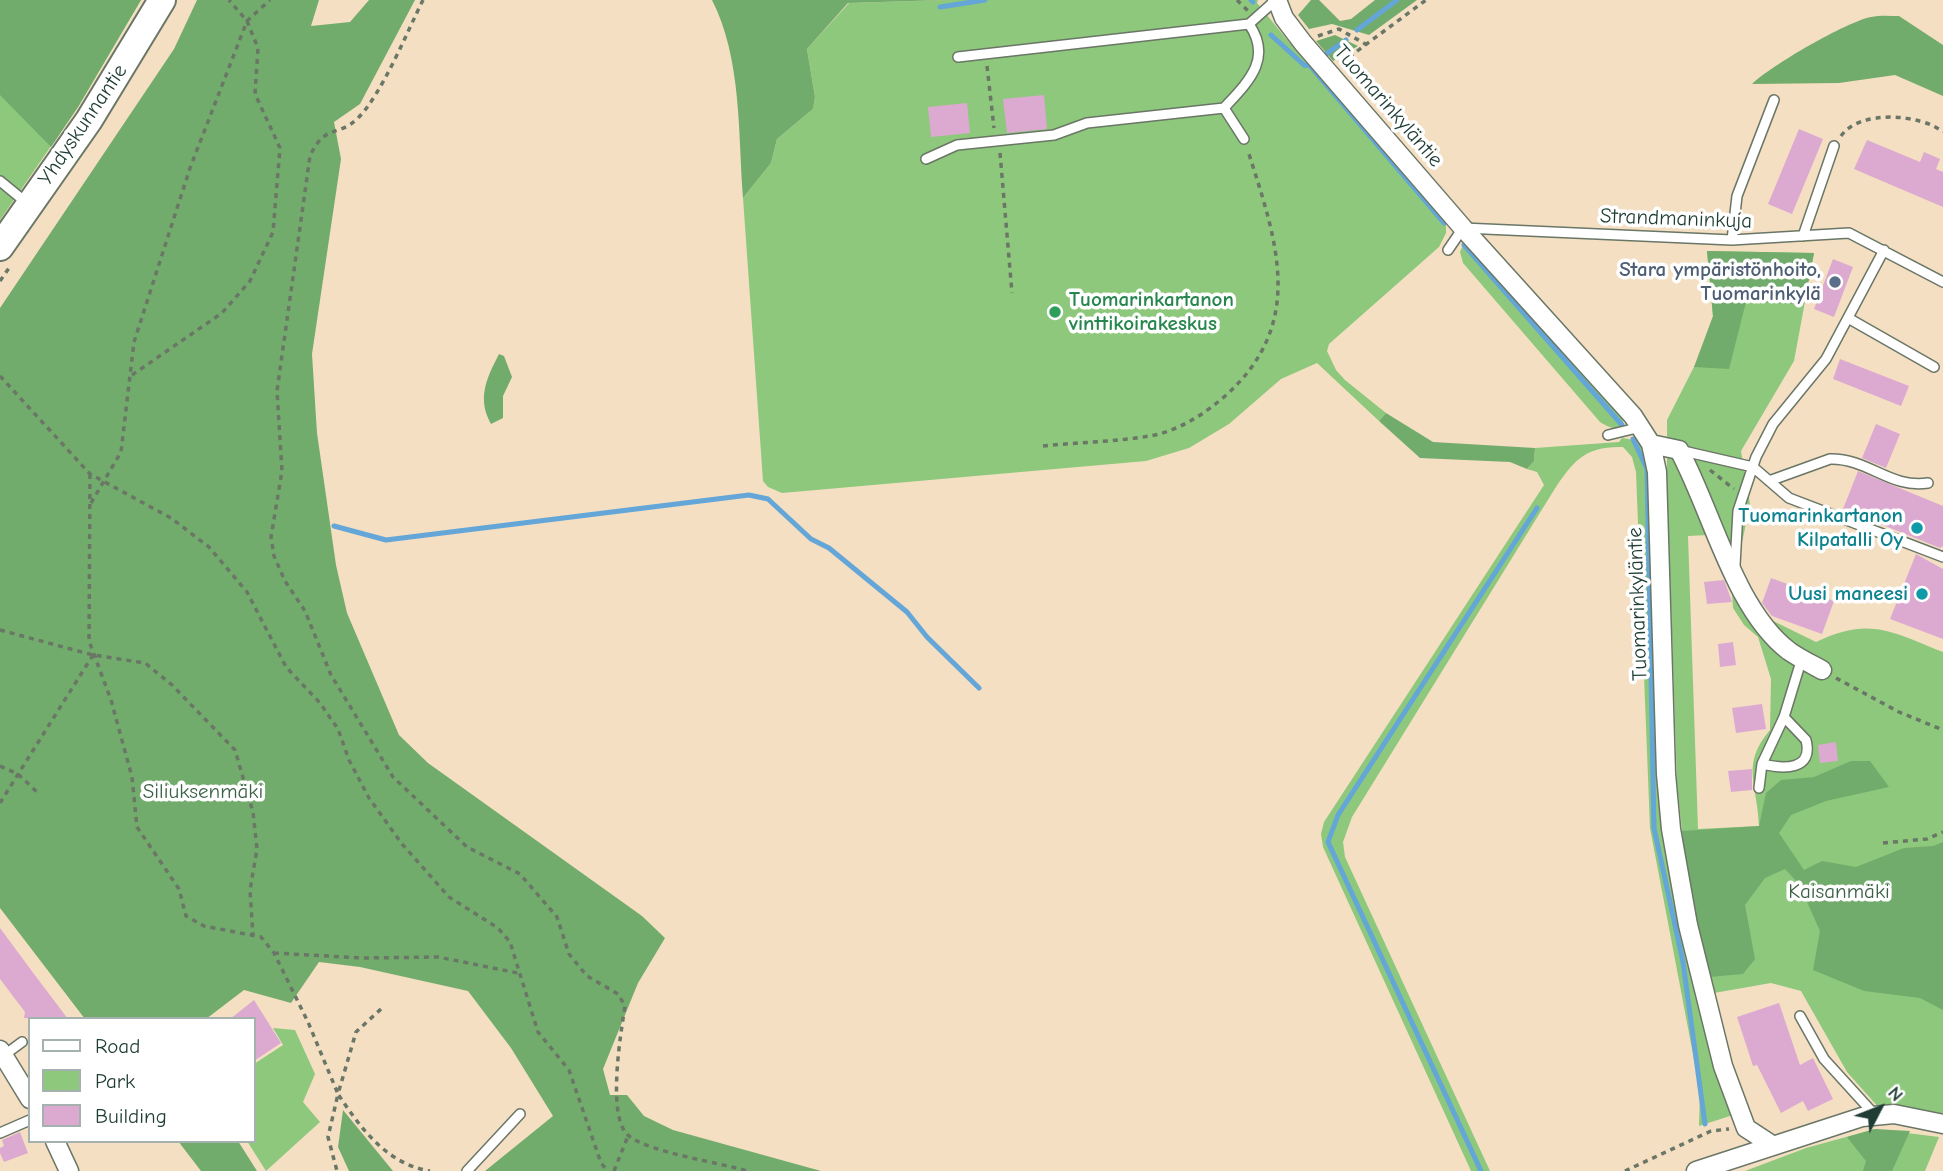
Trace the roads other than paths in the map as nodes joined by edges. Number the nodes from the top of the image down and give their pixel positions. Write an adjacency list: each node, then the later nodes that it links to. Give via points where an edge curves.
1 (162, 0): 11 (main road, Yhdyskunnantie, via 89,120)
2 (1276, 0): 3 (lane); 12 (street, Tuomarinkyläntie, via 1284,18)
3 (1249, 24): 4 (lane); 6 (lane, via 1258,37 1259,58 1248,80)
4 (958, 57)
5 (1774, 100): 14 (lane, via 1737,196)
6 (1224, 108): 7 (lane); 9 (lane, via 1087,123 1054,135 957,145)
7 (1244, 139)
8 (1835, 146): 13 (lane)
9 (926, 159)
10 (0, 181): 11 (lane)
11 (29, 205): 15 (main road, Yhdyskunnantie)
12 (1463, 228): 14 (lane, Strandmaninkuja); 16 (lane); 21 (street, Tuomarinkyläntie)
13 (1803, 236): 14 (lane, Strandmaninkuja); 17 (lane, Strandmaninkuja, via 1849,233)
14 (1732, 240)
15 (0, 247)
16 (1448, 250)
17 (1884, 250): 18 (lane, Strandmaninkuja); 19 (lane)
18 (1943, 282)
19 (1848, 318): 20 (lane); 25 (lane, via 1826,359 1773,424)
20 (1934, 367)
21 (1641, 428): 22 (lane); 23 (street, Tuomarinkyläntie)
22 (1608, 435)
23 (1651, 444): 24 (street); 45 (street, Tuomarinkyläntie, via 1657,472 1671,829 1719,1053 1746,1128)
24 (1679, 450): 25 (lane); 29 (street)
25 (1753, 467): 26 (lane); 29 (lane, via 1738,512)
26 (1769, 481): 27 (lane, via 1840,458 1909,486); 28 (lane, via 1789,498)
27 (1928, 483)
28 (1943, 557)
29 (1735, 577): 30 (street, via 1746,601 1788,650)
30 (1802, 658): 31 (street); 32 (lane)
31 (1822, 670)
32 (1784, 717): 33 (lane); 33 (lane, via 1806,740 1806,757 1791,768)
33 (1762, 764): 34 (lane)
34 (1759, 788)
35 (1800, 1016): 40 (lane, via 1824,1059)
36 (22, 1042): 37 (lane)
37 (2, 1053): 38 (street)
38 (28, 1096)
39 (520, 1114): 47 (lane)
40 (1875, 1115): 42 (street); 45 (street)
41 (28, 1121): 43 (lane)
42 (1943, 1124)
43 (0, 1133)
44 (56, 1143): 46 (street)
45 (1772, 1145): 48 (street)
46 (69, 1171)
47 (467, 1171)
48 (1696, 1171)

